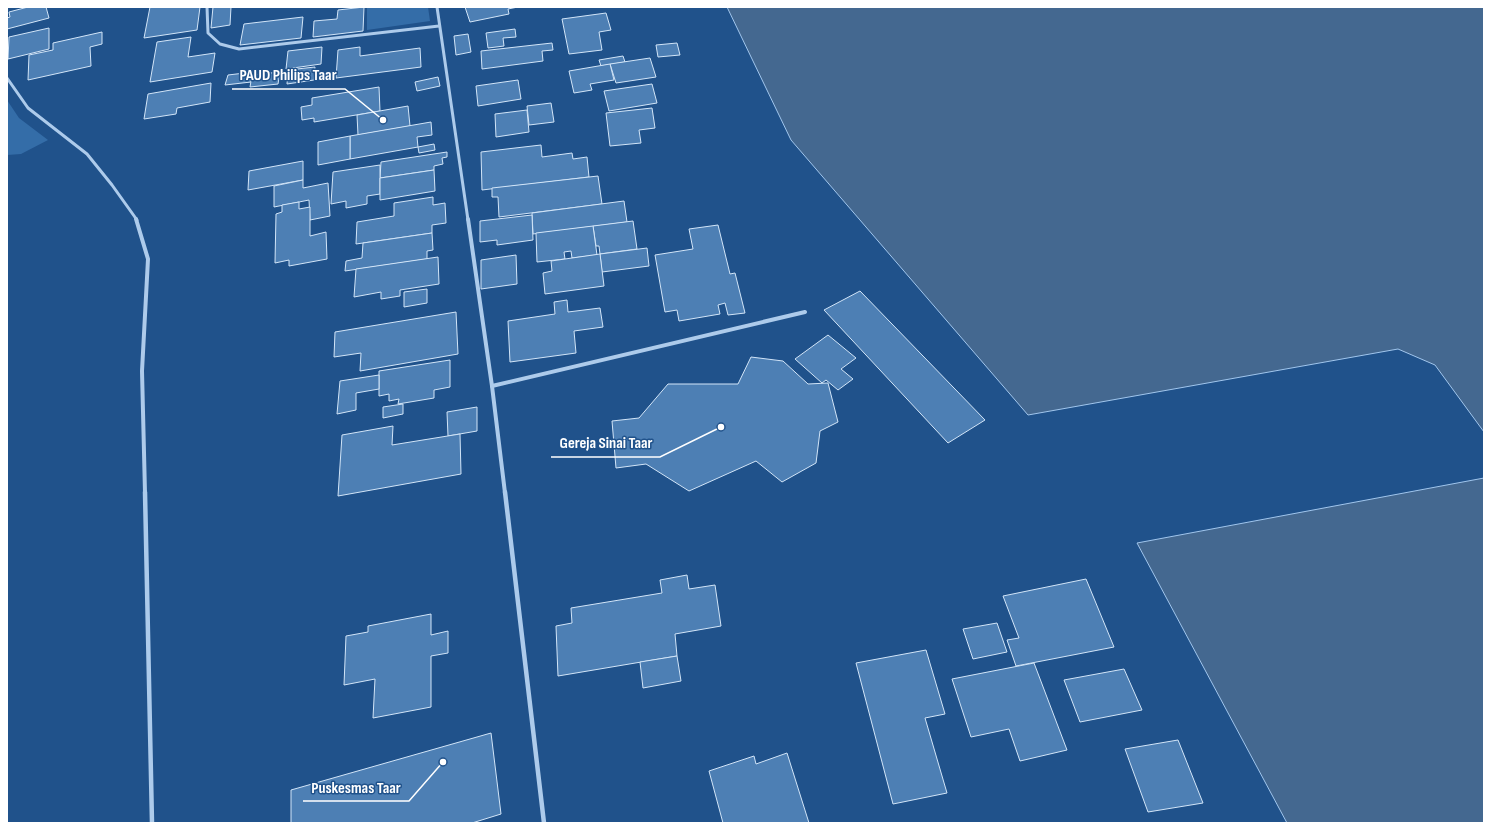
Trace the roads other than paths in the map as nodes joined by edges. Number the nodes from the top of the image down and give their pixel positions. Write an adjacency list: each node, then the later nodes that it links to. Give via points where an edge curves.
1 (207, 7): 3 (street, via 208,33 216,42 231,48 245,49)
2 (437, 7): 3 (street)
3 (439, 26): 6 (street)
4 (7, 78): 7 (street, via 28,108 87,154 112,185 136,218 148,259 142,371)
5 (805, 312): 6 (street)
6 (492, 386): 8 (street)
7 (152, 823)
8 (544, 823)

